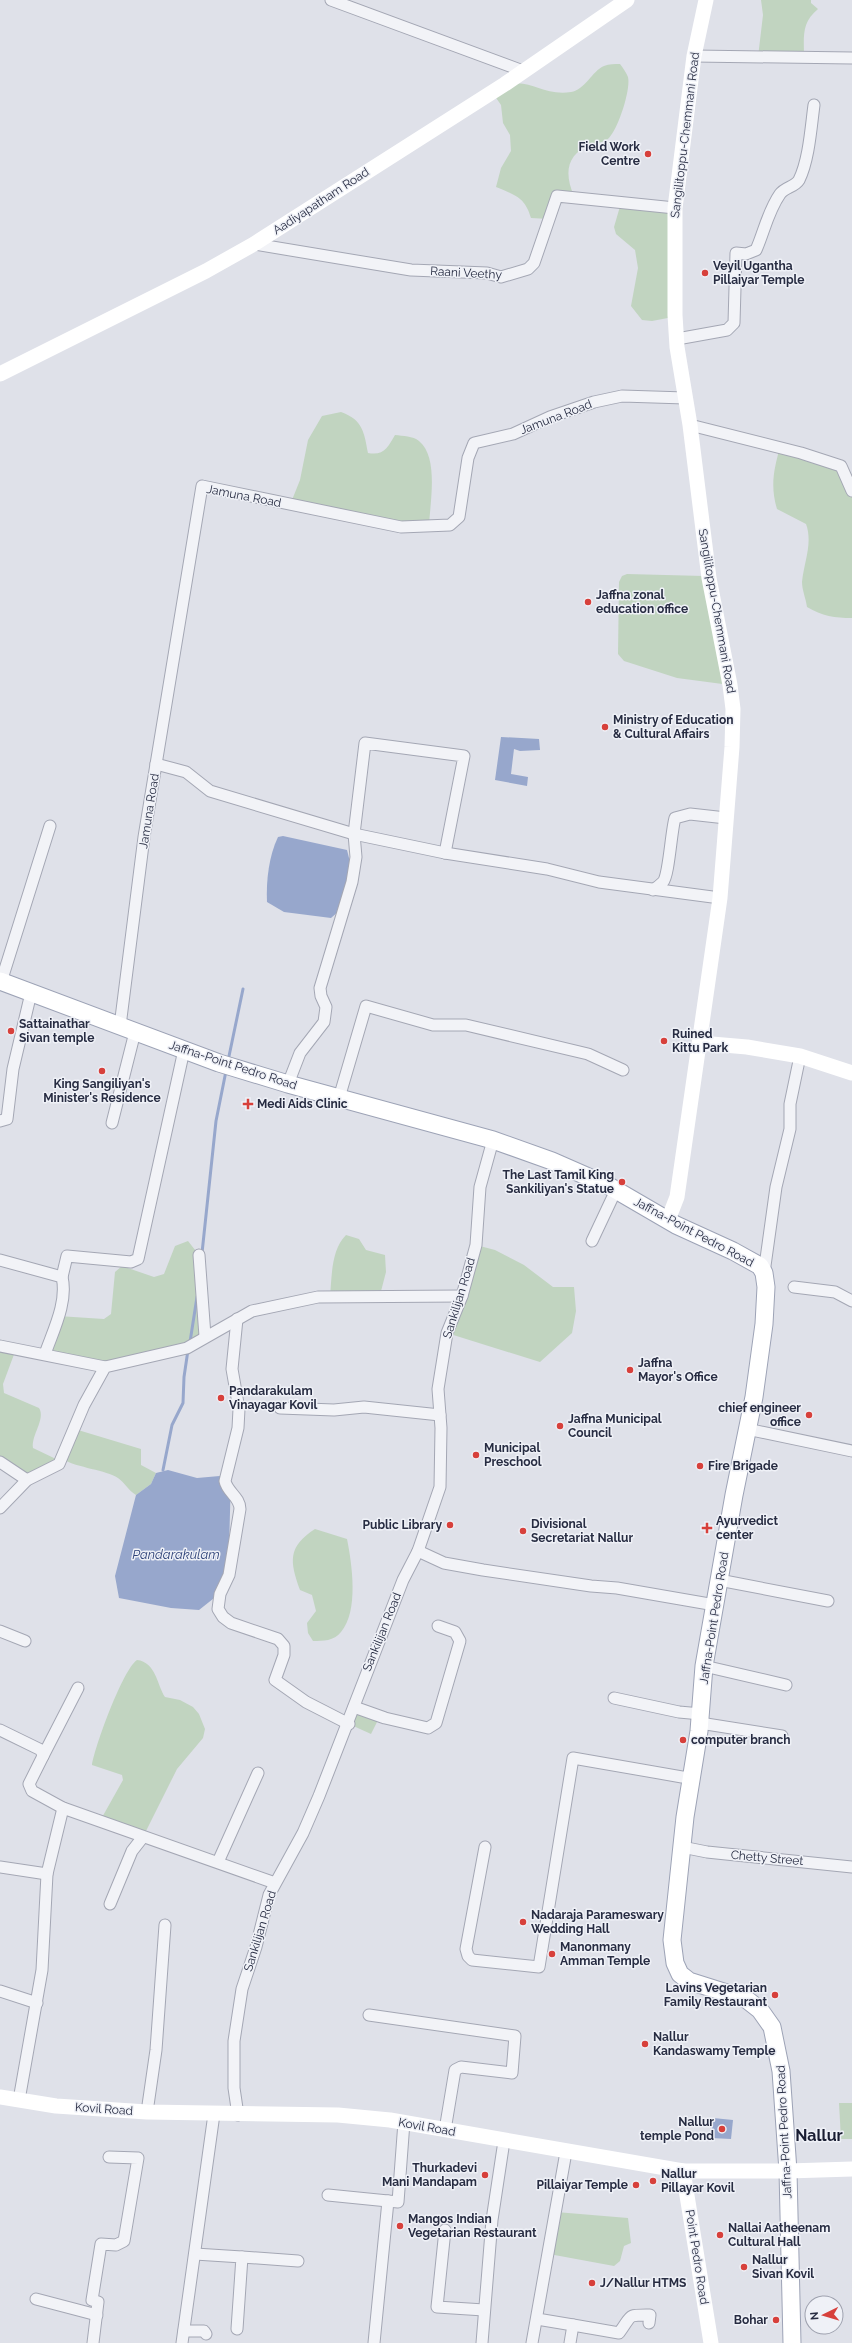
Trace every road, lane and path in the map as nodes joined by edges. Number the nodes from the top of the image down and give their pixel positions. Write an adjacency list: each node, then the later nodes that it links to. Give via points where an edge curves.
1 (331, 0): 6 (street)
2 (627, 0): 6 (street, Aadiyapatham Road)
3 (706, 0): 4 (street, Sangilitoppu-Chemmani Road)
4 (694, 56): 5 (street); 8 (street, Sangilitoppu-Chemmani Road)
5 (852, 58)
6 (523, 71): 9 (street, Aadiyapatham Road)
7 (814, 105): 10 (street, via 808,148 800,178 796,184 780,193 756,250 746,254 736,252 734,323 727,330)
8 (675, 208): 9 (street, Raani Veethy, via 557,196 534,263 528,269 501,277 411,270); 10 (street, Sangilitoppu-Chemmani Road)
9 (254, 244): 11 (street, Aadiyapatham Road, via 206,272)
10 (677, 339): 12 (street, Sangilitoppu-Chemmani Road)
11 (0, 374)
12 (685, 398): 13 (street, Sangilitoppu-Chemmani Road); 15 (street, Jamuna Road, via 622,396 594,402 513,434 474,443 468,458 459,517 450,525 401,527 202,486)
13 (690, 425): 14 (street, via 801,453 841,466); 16 (street, Sangilitoppu-Chemmani Road, via 709,578 727,664 733,709)
14 (852, 491)
15 (156, 764): 18 (street, via 186,772 210,791); 24 (street, Jamuna Road, via 144,837)
16 (726, 818): 20 (street, via 690,814 675,818 670,835 669,861 664,882); 21 (street, Sangilitoppu-Chemmani Road)
17 (50, 826): 22 (street)
18 (354, 834): 19 (street); 19 (street, via 365,743 464,756); 30 (street, via 356,857 352,882 320,988 326,1007 324,1022 300,1052)
19 (445, 853): 20 (street, via 547,869 599,882)
20 (653, 890): 21 (street)
21 (720, 898): 25 (street, Sangilitoppu-Chemmani Road)
22 (0, 982): 23 (main road, Jaffna-Point Pedro Road)
23 (30, 993): 24 (main road, Jaffna-Point Pedro Road); 32 (street, via 13,1069 7,1119)
24 (128, 1029): 26 (main road, Jaffna-Point Pedro Road); 33 (street, Jamuna Road)
25 (700, 1042): 27 (street); 36 (street, Sangilitoppu-Chemmani Road, via 677,1197)
26 (184, 1050): 30 (main road, Jaffna-Point Pedro Road); 41 (street, via 138,1259 131,1262 67,1256)
27 (800, 1056): 29 (street); 40 (street, via 790,1104 790,1129 776,1187)
28 (623, 1070): 31 (street, via 580,1052 466,1025 433,1025 366,1006)
29 (852, 1073)
30 (288, 1084): 31 (main road, Jaffna-Point Pedro Road)
31 (339, 1098): 34 (main road, Jaffna-Point Pedro Road)
32 (0, 1121)
33 (112, 1123)
34 (493, 1140): 35 (main road, Jaffna-Point Pedro Road, via 552,1161); 43 (street, Sankilijan Road, via 480,1187 476,1244)
35 (616, 1190): 36 (main road, Jaffna-Point Pedro Road); 37 (street)
36 (668, 1220): 40 (main road, Jaffna-Point Pedro Road, via 733,1251 760,1266)
37 (592, 1241)
38 (199, 1256): 46 (street)
39 (0, 1260): 41 (street)
40 (764, 1273): 52 (main road, Jaffna-Point Pedro Road, via 764,1324)
41 (62, 1277): 48 (street, via 64,1288 58,1316)
42 (794, 1287): 44 (street, via 835,1292)
43 (462, 1296): 45 (street, via 318,1297 252,1311); 51 (street, Sankilijan Road, via 447,1333 438,1389)
44 (852, 1301)
45 (237, 1319): 46 (street); 70 (street, via 232,1370 239,1409 225,1481 226,1487 238,1500 240,1509 229,1575 220,1594 218,1609 223,1617 232,1622 278,1639 284,1646 284,1655 275,1680 306,1702)
46 (205, 1336): 49 (street, via 187,1348)
47 (0, 1346): 48 (street)
48 (45, 1354): 49 (street)
49 (105, 1367): 55 (street, via 84,1405 59,1464)
50 (280, 1408): 51 (street, via 334,1410 364,1407)
51 (440, 1415): 57 (street, Sankilijan Road, via 440,1487)
52 (747, 1429): 53 (street); 58 (main road, Jaffna-Point Pedro Road)
53 (852, 1451)
54 (0, 1462): 55 (street)
55 (28, 1480): 56 (street)
56 (0, 1508)
57 (418, 1551): 60 (street, via 444,1563); 68 (street, Sankilijan Road, via 403,1580)
58 (719, 1580): 59 (street); 60 (main road, Jaffna-Point Pedro Road)
59 (828, 1601)
60 (715, 1605): 64 (main road, Jaffna-Point Pedro Road)
61 (438, 1626): 68 (street, via 455,1632 460,1642 436,1723 428,1728 385,1718)
62 (0, 1631): 63 (street)
63 (25, 1641)
64 (704, 1666): 65 (street); 69 (main road, Jaffna-Point Pedro Road)
65 (786, 1685)
66 (78, 1688): 73 (street)
67 (614, 1698): 69 (street)
68 (354, 1707): 70 (street, Sankilijan Road)
69 (700, 1718): 72 (street); 75 (main road, Jaffna-Point Pedro Road)
70 (349, 1724): 84 (street, Sankilijan Road, via 303,1833)
71 (0, 1730): 73 (street, via 41,1750)
72 (782, 1736)
73 (43, 1756): 76 (street, via 29,1784 32,1790)
74 (258, 1773): 80 (street)
75 (692, 1777): 78 (street, via 573,1758 539,1967 478,1961 468,1956 466,1949); 79 (main road, Jaffna-Point Pedro Road)
76 (63, 1808): 77 (street); 83 (street)
77 (143, 1837): 80 (street); 85 (street, via 132,1851)
78 (485, 1847)
79 (682, 1847): 82 (street, Chetty Street, via 707,1852); 102 (main road, Jaffna-Point Pedro Road, via 672,1940 675,1963 680,1974 689,1981 746,1998 760,2010 772,2028 782,2071)
80 (218, 1862): 84 (street)
81 (0, 1866): 83 (street)
82 (852, 1867)
83 (47, 1874): 88 (street, via 42,1970)
84 (275, 1883): 94 (street, Sankilijan Road, via 269,1895 242,1989 234,2041 234,2088)
85 (110, 1904)
86 (165, 1925): 92 (street, via 156,2050)
87 (0, 1991): 88 (street)
88 (37, 2003): 91 (street)
89 (369, 2015): 96 (street, via 515,2036 512,2073 461,2067 455,2070)
90 (0, 2097): 91 (street, Kovil Road)
91 (19, 2100): 92 (street, Kovil Road, via 56,2106)
92 (147, 2112): 93 (street, Kovil Road)
93 (214, 2114): 94 (street, Kovil Road); 106 (street)
94 (238, 2115): 95 (street, Kovil Road, via 338,2115)
95 (404, 2122): 96 (street, Kovil Road); 104 (street, via 398,2202)
96 (445, 2130): 97 (street, Kovil Road)
97 (504, 2141): 98 (street, Kovil Road); 110 (street, via 492,2220)
98 (566, 2152): 101 (street, Kovil Road); 112 (street)
99 (109, 2157): 111 (street, via 138,2158 124,2241 116,2245 101,2244 92,2300 98,2302)
100 (852, 2168): 102 (street, Kovil Road)
101 (683, 2171): 102 (street, Kovil Road); 124 (street, Point Pedro Road)
102 (788, 2171): 125 (main road, Jaffna-Point Pedro Road)
103 (328, 2195): 104 (street)
104 (388, 2201): 120 (street)
105 (445, 2230): 110 (street, via 437,2307)
106 (195, 2254): 107 (street); 116 (street)
107 (242, 2256): 108 (street); 115 (street)
108 (298, 2261)
109 (36, 2299): 111 (street)
110 (484, 2310): 121 (street)
111 (97, 2315): 118 (street)
112 (537, 2319): 114 (street); 122 (street)
113 (649, 2323): 114 (street, via 650,2315 636,2314 630,2316 619,2333)
114 (573, 2325): 123 (street)
115 (237, 2329)
116 (184, 2331): 117 (street, via 204,2331); 119 (street)
117 (206, 2334)
118 (93, 2343)
119 (182, 2343)
120 (374, 2343)
121 (482, 2343)
122 (532, 2343)
123 (570, 2343)
124 (711, 2343)
125 (792, 2343)

